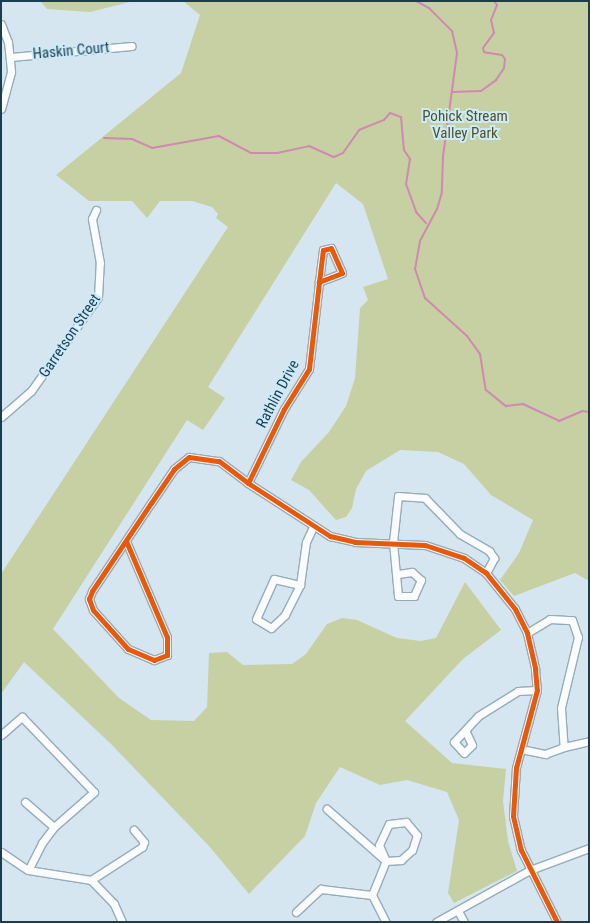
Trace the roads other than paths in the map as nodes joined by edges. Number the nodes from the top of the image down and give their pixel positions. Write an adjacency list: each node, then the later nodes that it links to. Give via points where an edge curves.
1 (1, 24): 3 (street)
2 (132, 46): 3 (street, Haskin Court)
3 (11, 57): 4 (street, via 9,86)
4 (1, 109)
5 (96, 210): 7 (street, Garretson Street, via 92,219 100,263 98,297 31,391)
6 (319, 282): 6 (street, Rathlin Drive, via 324,250 331,248 342,273); 8 (street, Rathlin Drive, via 309,369 284,409)
7 (1, 417)
8 (248, 483): 9 (street); 10 (street, via 219,461 182,460)
9 (313, 527): 11 (street, via 354,542); 14 (street, via 306,542)
10 (126, 541): 10 (street, via 165,632 167,655 154,660 133,653 90,607 90,596)
11 (393, 542): 12 (street, via 440,549 464,558); 12 (street, via 396,497 425,498 460,534 493,555); 13 (street)
12 (486, 573): 15 (street, via 515,608)
13 (398, 574)
14 (300, 585): 14 (street, via 274,579 256,620 271,628 285,615)
15 (527, 633): 16 (street); 20 (street, via 550,620 572,620 578,637 561,708)
16 (537, 690): 17 (street, via 518,691 494,704 478,716); 21 (street)
17 (466, 732)
18 (1, 735): 24 (street, via 22,717 94,792)
19 (589, 741): 20 (street)
20 (564, 747): 21 (street, via 545,754)
21 (521, 748): 30 (street, via 513,784 513,816)
22 (25, 802): 24 (street)
23 (328, 810): 28 (street)
24 (54, 827): 29 (street)
25 (134, 830): 31 (street, via 144,842 142,848)
26 (589, 848): 30 (street)
27 (1, 852): 29 (street)
28 (386, 861): 28 (street, via 379,845 389,824 406,822 417,835 412,850 401,860); 32 (street)
29 (28, 870): 31 (street)
30 (530, 870): 33 (street); 39 (street)
31 (91, 880): 35 (street, via 114,904)
32 (372, 895): 34 (street, via 321,889); 36 (street)
33 (458, 911): 37 (street); 38 (street)
34 (296, 912)
35 (122, 922)
36 (386, 922)
37 (436, 922)
38 (464, 922)
39 (557, 922)

